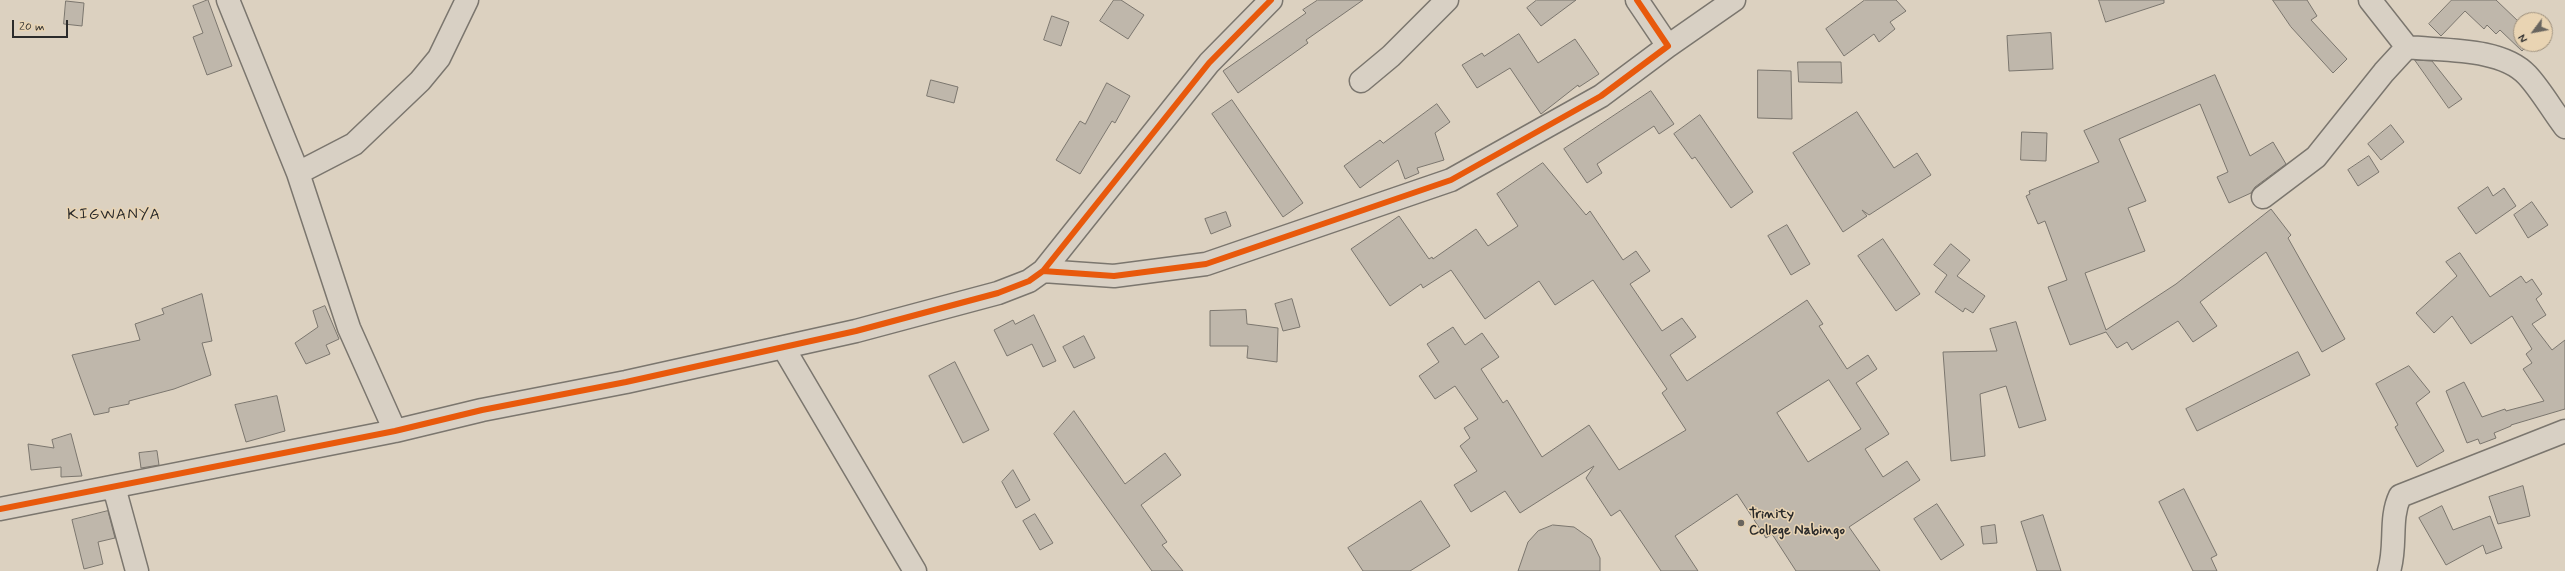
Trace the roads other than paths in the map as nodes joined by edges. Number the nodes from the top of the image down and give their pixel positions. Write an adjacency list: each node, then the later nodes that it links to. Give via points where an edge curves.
1 (228, 0): 12 (street)
2 (467, 0): 12 (street, via 439,58 420,81 354,144)
3 (1271, 0): 14 (street, via 1209,63)
4 (1447, 0): 10 (street)
5 (1636, 0): 8 (street)
6 (1734, 0): 8 (street)
7 (2370, 0): 9 (street)
8 (1668, 46): 14 (street, via 1601,96 1451,180 1206,264 1114,276)
9 (2407, 48): 11 (street, via 2473,53 2502,59 2515,65 2527,74); 13 (street, via 2384,72 2316,157)
10 (1361, 82)
11 (2565, 127)
12 (298, 173): 16 (street, via 349,328)
13 (2263, 197)
14 (1043, 271): 15 (street, via 1029,281 998,293 856,331)
15 (783, 347): 16 (street, via 482,410); 21 (street)
16 (395, 431): 18 (street)
17 (2565, 431): 22 (street, via 2400,496 2395,508)
18 (114, 487): 19 (street); 20 (street)
19 (0, 509)
20 (137, 571)
21 (915, 571)
22 (2390, 571)

